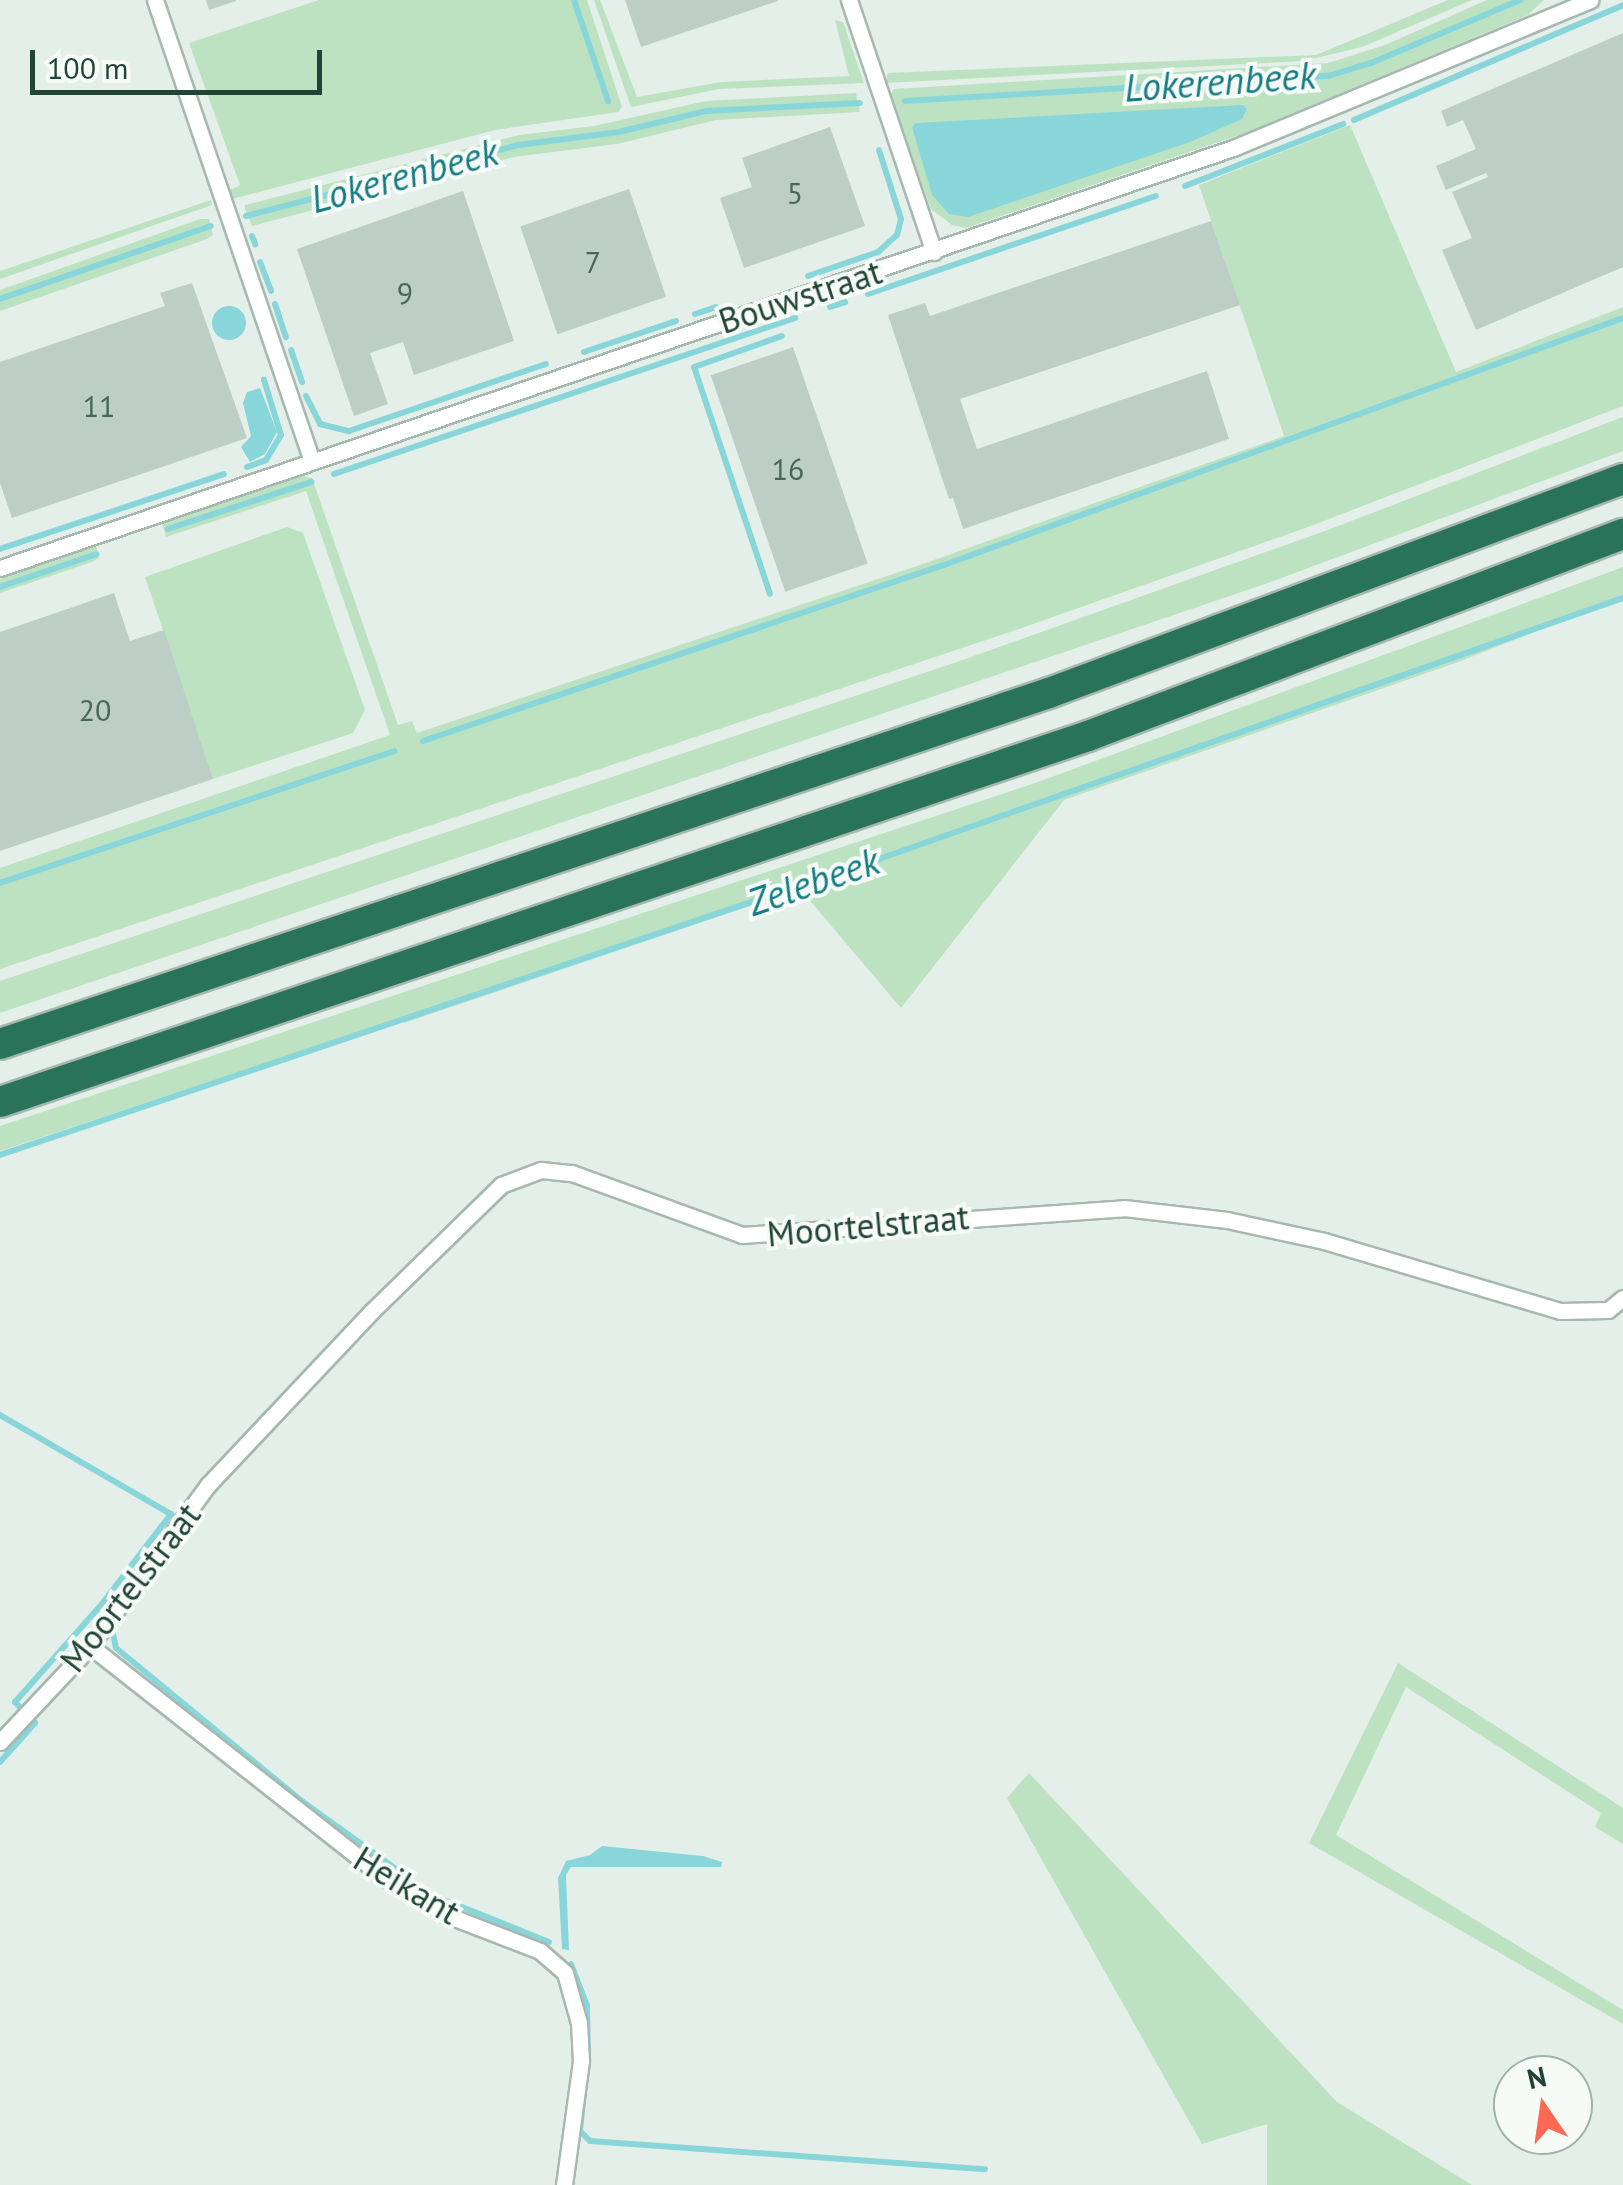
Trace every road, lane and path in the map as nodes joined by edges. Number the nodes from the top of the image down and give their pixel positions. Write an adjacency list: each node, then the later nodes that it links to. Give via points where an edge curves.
1 (155, 0): 5 (street)
2 (848, 0): 4 (street)
3 (1582, 2): 4 (street, Bouwstraat, via 1233,148)
4 (934, 252): 5 (street, Bouwstraat)
5 (312, 462): 8 (street, Bouwstraat)
6 (1623, 479): 9 (highway, via 1049,693)
7 (1623, 534): 10 (highway, via 1088,736)
8 (0, 568)
9 (0, 1044)
10 (0, 1102)
11 (1623, 1298): 12 (street, Moortelstraat, via 1608,1310 1560,1311 1324,1241 1124,1208 742,1235 572,1173 540,1170 501,1184 372,1311 208,1485)
12 (90, 1646): 13 (street, Moortelstraat); 14 (street, Heikant, via 386,1879 444,1914 540,1951 564,1973 580,2022 582,2061)
13 (0, 1742)
14 (564, 2185)

